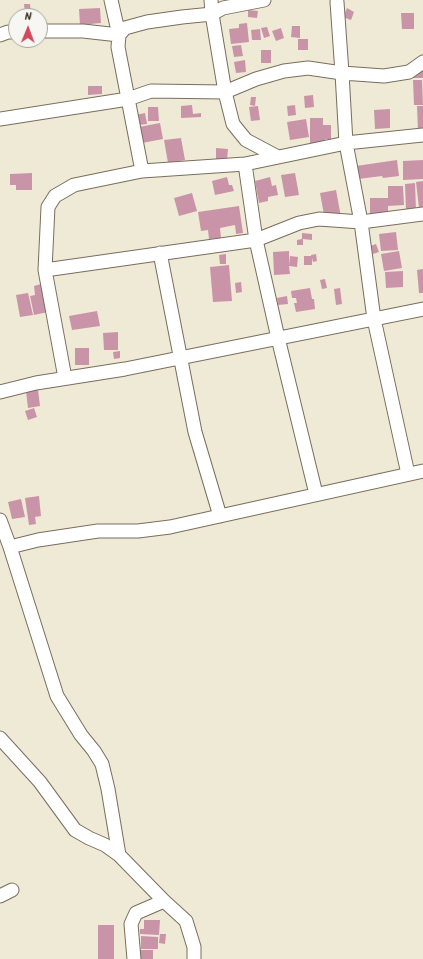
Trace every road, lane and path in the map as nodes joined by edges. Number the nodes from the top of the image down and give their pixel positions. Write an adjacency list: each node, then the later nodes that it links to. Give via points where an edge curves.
1 (111, 0): 7 (street)
2 (211, 0): 5 (street)
3 (264, 0): 5 (street, via 223,8)
4 (337, 1): 9 (street)
5 (212, 14): 7 (street, via 147,22 125,28); 10 (street)
6 (48, 31): 7 (street)
7 (119, 35): 11 (street, via 118,47)
8 (423, 62): 9 (street, via 409,72 384,76)
9 (342, 73): 10 (street, via 308,68 284,71); 14 (street)
10 (225, 92): 11 (street, via 151,91); 15 (street, via 233,124 246,140)
11 (128, 99): 12 (street); 17 (street)
12 (0, 119)
13 (423, 135): 14 (street)
14 (346, 143): 15 (street); 19 (street)
15 (278, 157): 16 (street)
16 (245, 164): 17 (street); 20 (street)
17 (142, 171): 22 (street, via 74,185 55,196 48,207)
18 (423, 214): 19 (street)
19 (362, 222): 20 (street, via 319,219 299,223); 24 (street)
20 (256, 240): 21 (street); 25 (street)
21 (160, 254): 22 (street); 26 (street)
22 (45, 270): 27 (street)
23 (423, 309): 24 (street)
24 (374, 319): 25 (street); 30 (street)
25 (278, 338): 26 (street); 31 (street)
26 (180, 357): 27 (street); 32 (street, via 195,432)
27 (65, 378): 28 (street, via 36,382)
28 (0, 392)
29 (423, 471): 30 (street)
30 (408, 474): 31 (street)
31 (316, 494): 32 (street)
32 (220, 516): 35 (street, via 170,527 138,531 98,531)
33 (0, 520): 34 (street)
34 (3, 532): 35 (street)
35 (10, 547): 37 (street, via 57,696 102,764)
36 (0, 738): 37 (street, via 40,782 76,830 106,845)
37 (119, 855): 40 (street)
38 (12, 890): 39 (street)
39 (0, 896)
40 (164, 901): 41 (street, via 136,913 131,924); 42 (street, via 186,921 194,947)
41 (134, 959)
42 (194, 959)

